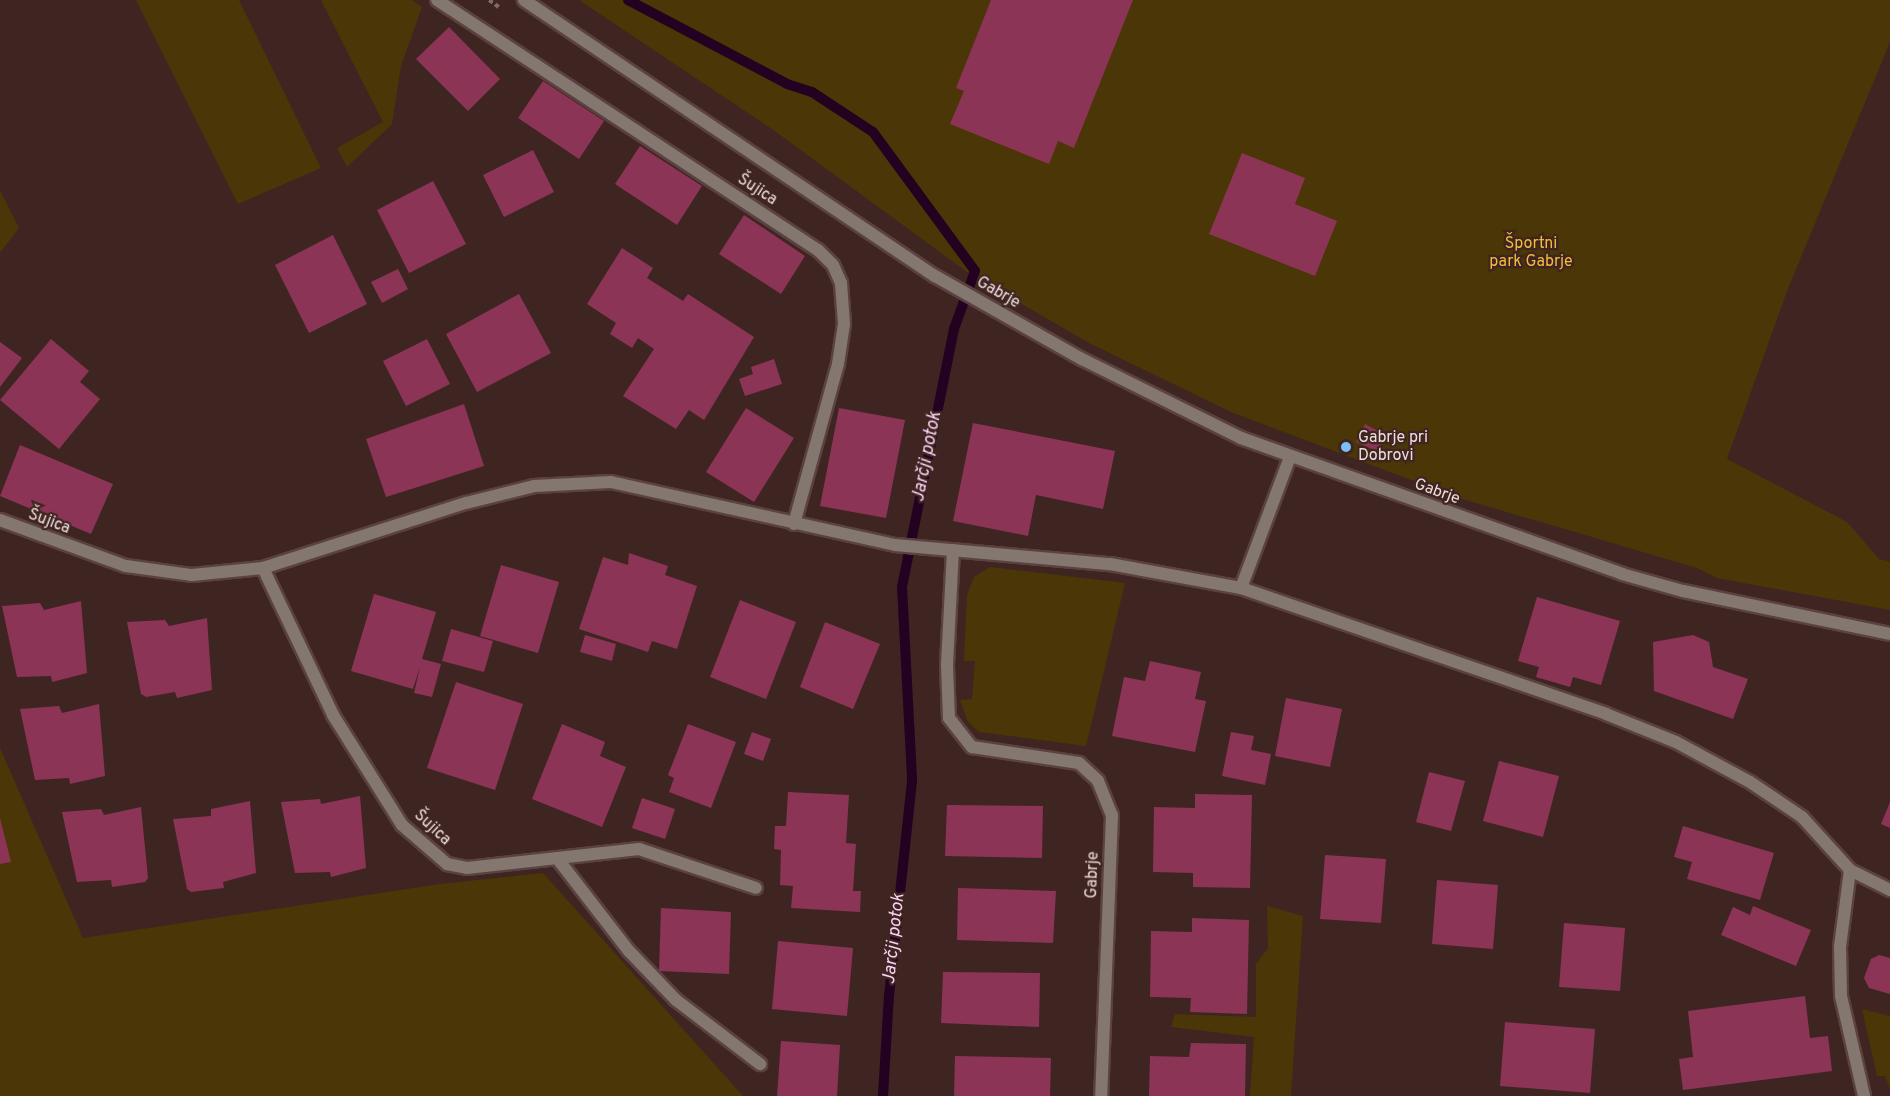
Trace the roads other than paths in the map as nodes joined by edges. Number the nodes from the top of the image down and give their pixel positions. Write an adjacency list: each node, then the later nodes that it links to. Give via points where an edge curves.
1 (437, 0): 6 (street, Šujica, via 818,250 833,265 842,283 844,324 838,364)
2 (524, 0): 3 (street, Šujica)
3 (935, 276): 4 (street, Gabrje, via 1241,438)
4 (1290, 457): 9 (street); 10 (street, Gabrje, via 1622,574 1683,591)
5 (0, 520): 8 (street, Šujica, via 126,566 192,575)
6 (794, 524): 7 (street, Šujica, via 895,545); 8 (street, Šujica, via 685,495 611,482 534,486 466,503)
7 (953, 550): 9 (street, Šujica, via 1110,564); 16 (street, Gabrje, via 947,666 949,718 972,747 1079,763 1098,781 1112,815)
8 (263, 568): 11 (street, Šujica, via 333,715 402,825 447,864 467,868)
9 (1241, 588): 12 (street, Šujica, via 1606,714 1676,742 1750,782 1802,817)
10 (1890, 634)
11 (557, 858): 13 (street, Šujica, via 639,849); 15 (street, via 629,951 676,1000)
12 (1850, 870): 14 (street); 17 (street, via 1840,947 1841,996)
13 (756, 888)
14 (1890, 890)
15 (760, 1064)
16 (1101, 1096)
17 (1864, 1096)

